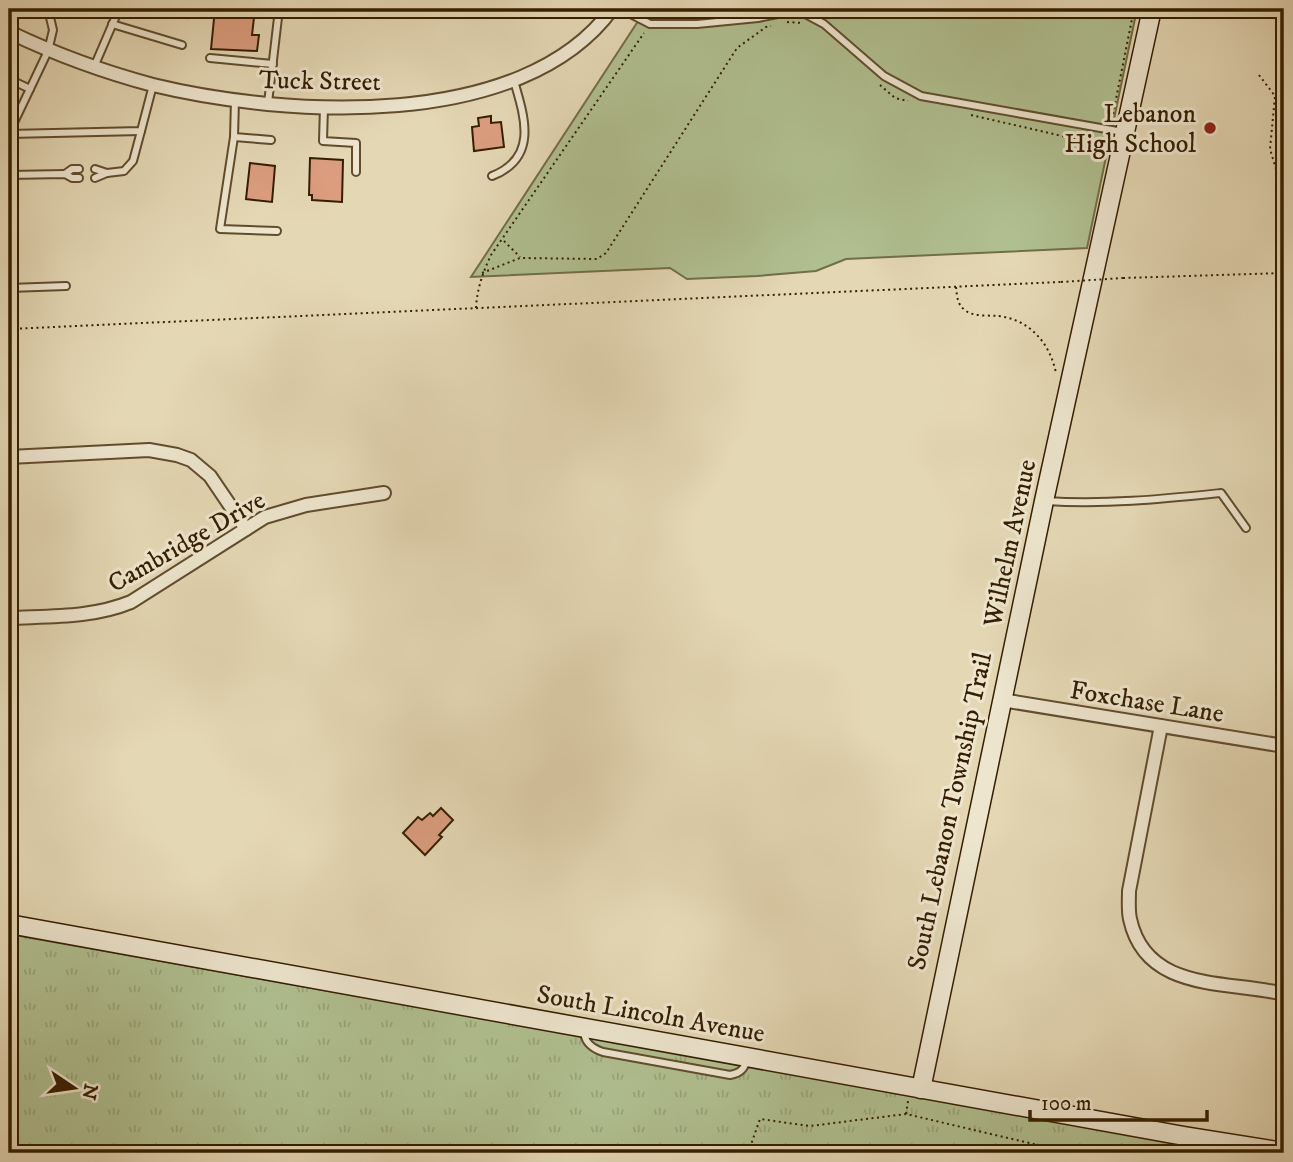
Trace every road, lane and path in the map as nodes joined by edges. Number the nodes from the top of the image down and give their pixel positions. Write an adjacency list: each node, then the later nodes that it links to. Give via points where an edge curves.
1 (48, 9): 15 (lane, via 53,30)
2 (118, 9): 9 (lane)
3 (279, 9): 17 (lane)
4 (612, 9): 21 (street, Tuck Street, via 571,49)
5 (621, 9): 10 (lane)
6 (1134, 9): 32 (path)
7 (1152, 9): 32 (main road, Wilhelm Avenue)
8 (787, 22): 12 (path)
9 (112, 24): 14 (lane); 18 (lane)
10 (650, 24): 32 (lane, via 697,24 797,10 824,24 884,76 920,96); 47 (path)
11 (777, 24): 48 (path, via 737,48 606,253 597,260)
12 (806, 24)
13 (9, 32): 15 (street, Tuck Street)
14 (182, 45)
15 (48, 51): 18 (street, Tuck Street); 24 (lane)
16 (210, 58): 17 (lane)
17 (273, 64): 27 (lane)
18 (94, 67): 23 (street, Tuck Street)
19 (1259, 75): 45 (path, via 1275,96 1270,149)
20 (9, 79): 24 (lane)
21 (514, 81): 28 (street, Tuck Street, via 472,94 419,102); 42 (lane, via 526,129 524,144 505,171)
22 (875, 81): 26 (path, via 895,98)
23 (153, 85): 25 (street, Tuck Street); 31 (lane)
24 (30, 89): 30 (lane)
25 (235, 100): 27 (street, Tuck Street); 34 (lane)
26 (908, 101)
27 (268, 103): 28 (street, Tuck Street)
28 (324, 106): 38 (lane, via 323,141 356,143)
29 (962, 113): 32 (path, via 1097,144 1107,143)
30 (11, 121): 33 (lane)
31 (141, 131): 33 (lane); 39 (lane, via 133,161 124,171)
32 (1117, 131): 59 (main road, Wilhelm Avenue)
33 (9, 133)
34 (234, 137): 35 (lane); 46 (lane, via 220,229)
35 (271, 140)
36 (79, 169): 40 (lane)
37 (95, 169): 39 (lane)
38 (356, 172)
39 (107, 173): 44 (lane)
40 (65, 174): 41 (lane); 43 (lane)
41 (9, 175)
42 (492, 176)
43 (79, 178)
44 (95, 178)
45 (1284, 191)
46 (277, 231)
47 (503, 240): 48 (path); 50 (path)
48 (520, 258): 50 (path)
49 (1284, 273): 52 (path, bridge)
50 (482, 274): 54 (path)
51 (66, 286): 53 (lane)
52 (956, 287): 54 (path); 56 (path, via 959,304 968,313 1012,319 1036,333 1052,358)
53 (9, 288)
54 (476, 308): 55 (path)
55 (9, 330)
56 (1057, 382)
57 (9, 457): 61 (street, via 149,450 177,454 211,476)
58 (384, 493): 61 (street, Cambridge Drive, via 286,510)
59 (1044, 501): 60 (lane, via 1134,502 1221,493); 63 (main road, Wilhelm Avenue)
60 (1246, 528)
61 (246, 529): 62 (street, Cambridge Drive, via 112,610)
62 (9, 618)
63 (1002, 700): 64 (street, Foxchase Lane); 68 (main road, Wilhelm Avenue)
64 (1161, 726): 65 (street, Foxchase Lane); 67 (street, via 1129,891 1130,919 1141,945 1160,967 1189,980)
65 (1284, 746)
66 (9, 924): 68 (main road, South Lincoln Avenue)
67 (1284, 994)
68 (916, 1088): 69 (path); 70 (main road, South Lincoln Avenue)
69 (906, 1114): 71 (path, via 810,1126 760,1119); 72 (path)
70 (1284, 1152)
71 (748, 1153)
72 (1072, 1153)

